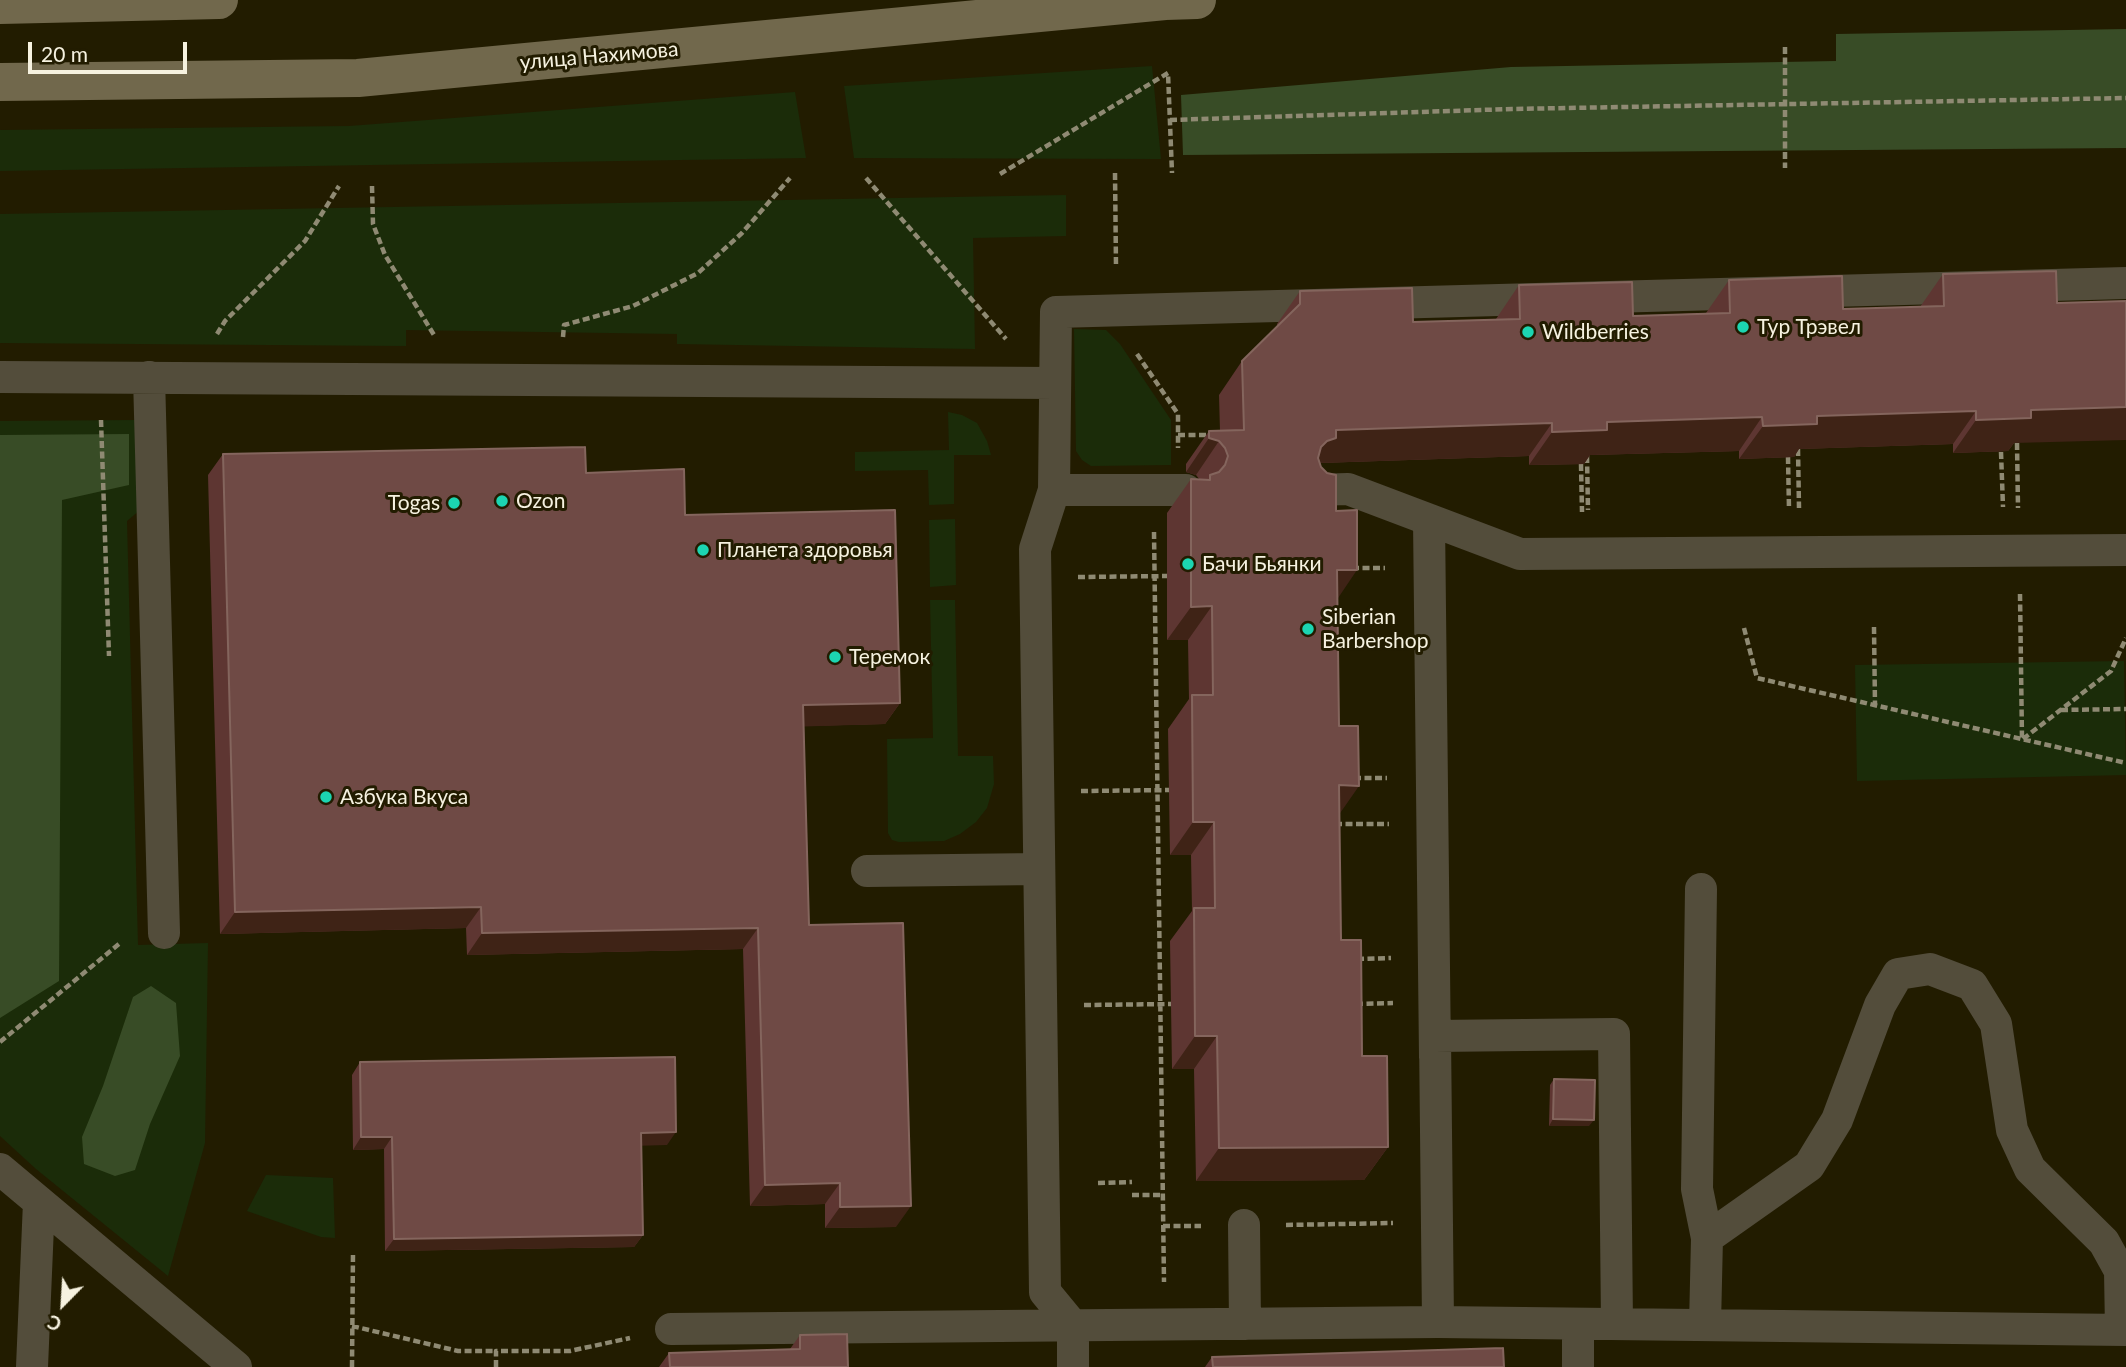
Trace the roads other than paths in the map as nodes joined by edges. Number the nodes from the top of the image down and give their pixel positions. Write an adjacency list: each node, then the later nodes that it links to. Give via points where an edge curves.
1 (219, 0): 3 (main road)
2 (1197, 0): 4 (main road, улица Нахимова, via 358,78)
3 (0, 5)
4 (0, 82)
5 (2126, 283): 8 (lane, via 1056,312)
6 (0, 377): 7 (lane)
7 (149, 377): 8 (lane); 17 (lane)
8 (1049, 383): 9 (lane)
9 (1054, 490): 10 (lane); 14 (lane, via 1035,549)
10 (1182, 490)
11 (1312, 490): 12 (lane, via 1348,489)
12 (1429, 520): 13 (lane, via 1520,554); 18 (lane)
13 (2126, 550)
14 (1039, 869): 15 (lane); 28 (lane, via 1045,1292)
15 (867, 872)
16 (1701, 889): 22 (lane, via 1697,1189)
17 (164, 933)
18 (1435, 1036): 23 (lane); 26 (lane, via 1614,1034)
19 (0, 1169): 20 (lane)
20 (39, 1202): 31 (lane); 32 (lane)
21 (1244, 1225): 24 (lane)
22 (1707, 1238): 27 (lane); 30 (lane, via 1809,1166 1837,1120 1881,1005 1898,974 1930,969 1972,985 1996,1024 2012,1130 2030,1169 2104,1242 2120,1271)
23 (1438, 1322): 24 (lane); 25 (lane)
24 (1245, 1324): 28 (lane)
25 (1578, 1324): 26 (lane); 34 (lane)
26 (1617, 1324): 27 (lane)
27 (1705, 1325): 30 (lane)
28 (1073, 1326): 29 (lane); 33 (lane)
29 (671, 1329)
30 (2124, 1330)
31 (32, 1367)
32 (236, 1367)
33 (1073, 1367)
34 (1578, 1367)

